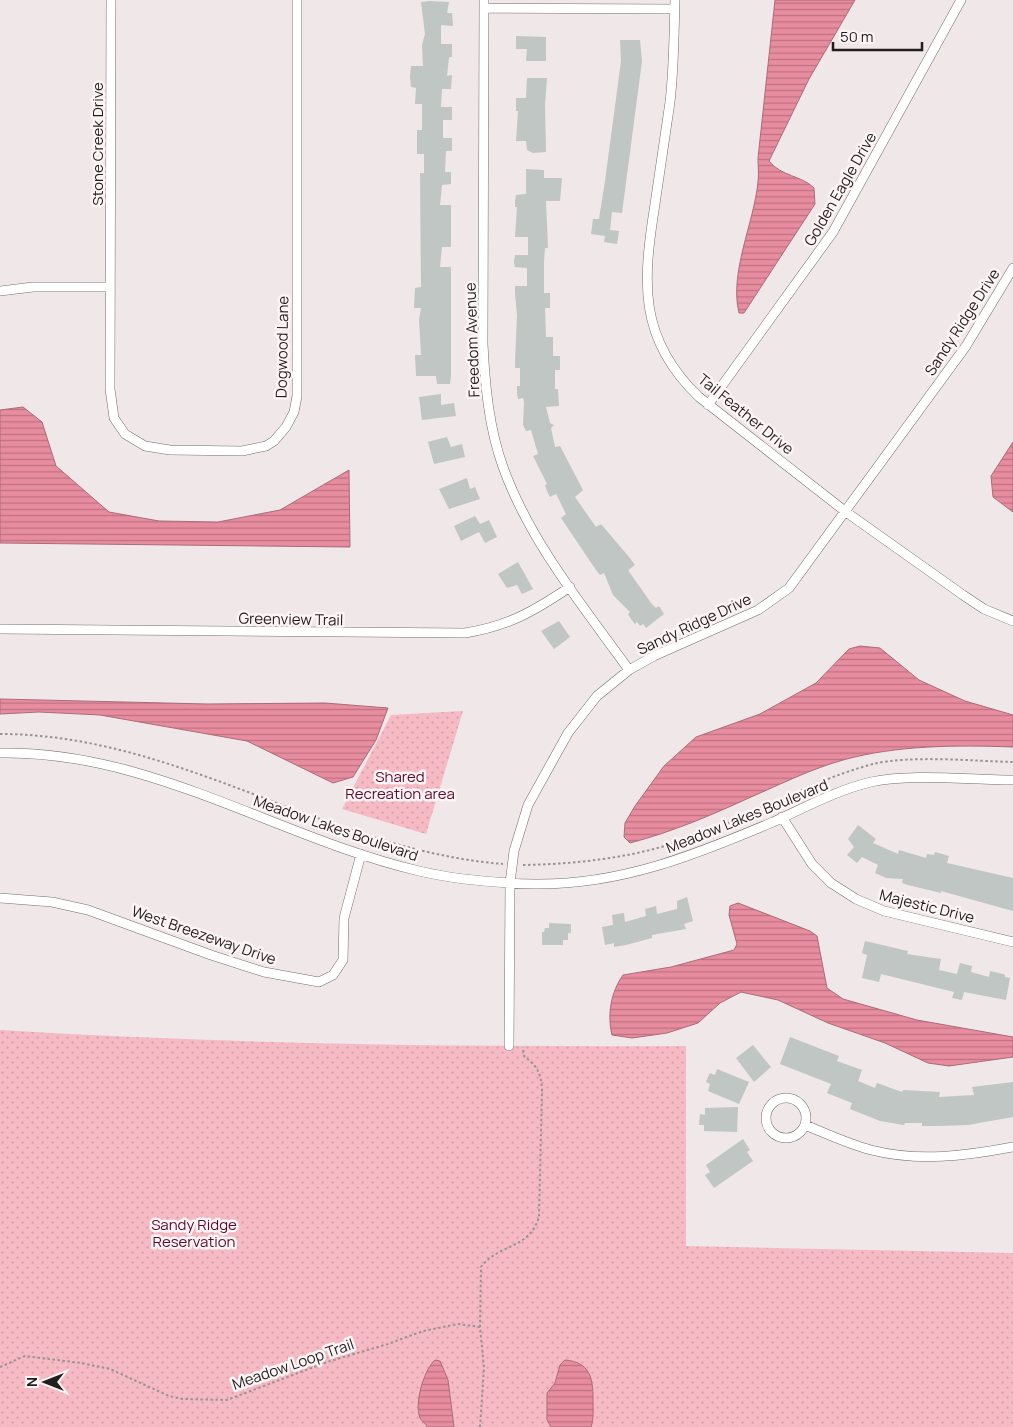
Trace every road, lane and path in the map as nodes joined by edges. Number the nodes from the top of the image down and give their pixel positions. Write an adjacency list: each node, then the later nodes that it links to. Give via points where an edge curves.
1 (111, 0): 7 (street, Stone Creek Drive)
2 (298, 0): 7 (street, Dogwood Lane, via 297,396 294,412 281,434 266,446 242,451 158,450 130,439 116,423 111,403)
3 (961, 0): 9 (street, Golden Eagle Drive, via 833,232)
4 (484, 4): 5 (street); 11 (street, Freedom Avenue, via 483,344 488,407 497,448 518,503 534,535)
5 (675, 5): 9 (street, Tail Feather Drive, via 671,91 646,287 651,316 665,354 686,384)
6 (1013, 268): 10 (street, Sandy Ridge Drive, via 966,346)
7 (110, 287): 8 (street, via 33,287)
8 (0, 291)
9 (708, 405): 10 (street, Tail Feather Drive)
10 (846, 512): 12 (street, Tail Feather Drive, via 973,603); 14 (street, Sandy Ridge Drive, via 778,598)
11 (570, 587): 13 (street, Greenview Trail, via 511,622 465,633); 14 (street, Freedom Avenue)
12 (1013, 621)
13 (0, 629)
14 (629, 670): 21 (street, Sandy Ridge Drive, via 597,696 568,733 523,816)
15 (0, 734): 21 (path, via 81,741 141,754 420,852)
16 (0, 753): 20 (street, Meadow Lakes Boulevard, via 74,757 137,773)
17 (1013, 762): 21 (path, via 906,760 874,764 835,777 701,834 647,852 570,862)
18 (1013, 780): 19 (street, Meadow Lakes Boulevard, via 887,780 858,786)
19 (782, 817): 22 (street, Meadow Lakes Boulevard, via 696,854 650,868 568,882); 24 (street, Majestic Drive, via 812,864 856,899 884,911)
20 (361, 854): 22 (street, Meadow Lakes Boulevard, via 420,872); 23 (street, West Breezeway Drive, via 344,918 343,960 333,975 319,982 264,972 88,910 52,902)
21 (512, 865): 22 (street, Sandy Ridge Drive)
22 (510, 883): 25 (street, Sandy Ridge Drive)
23 (0, 898)
24 (1013, 942)
25 (509, 1046)
26 (524, 1046): 29 (path, via 524,1056 536,1065 540,1074 542,1089 538,1217 530,1236 481,1267)
27 (805, 1125): 27 (street, via 804,1107 789,1097 772,1102 766,1114 768,1127 784,1138 797,1135); 28 (street, via 850,1144 889,1154 960,1156)
28 (1013, 1147)
29 (480, 1327): 30 (path, Meadow Loop Trail, via 458,1324 423,1331 327,1362 227,1400 170,1396 110,1369 81,1363 25,1356); 31 (path, via 484,1358)
30 (0, 1367)
31 (480, 1427)

